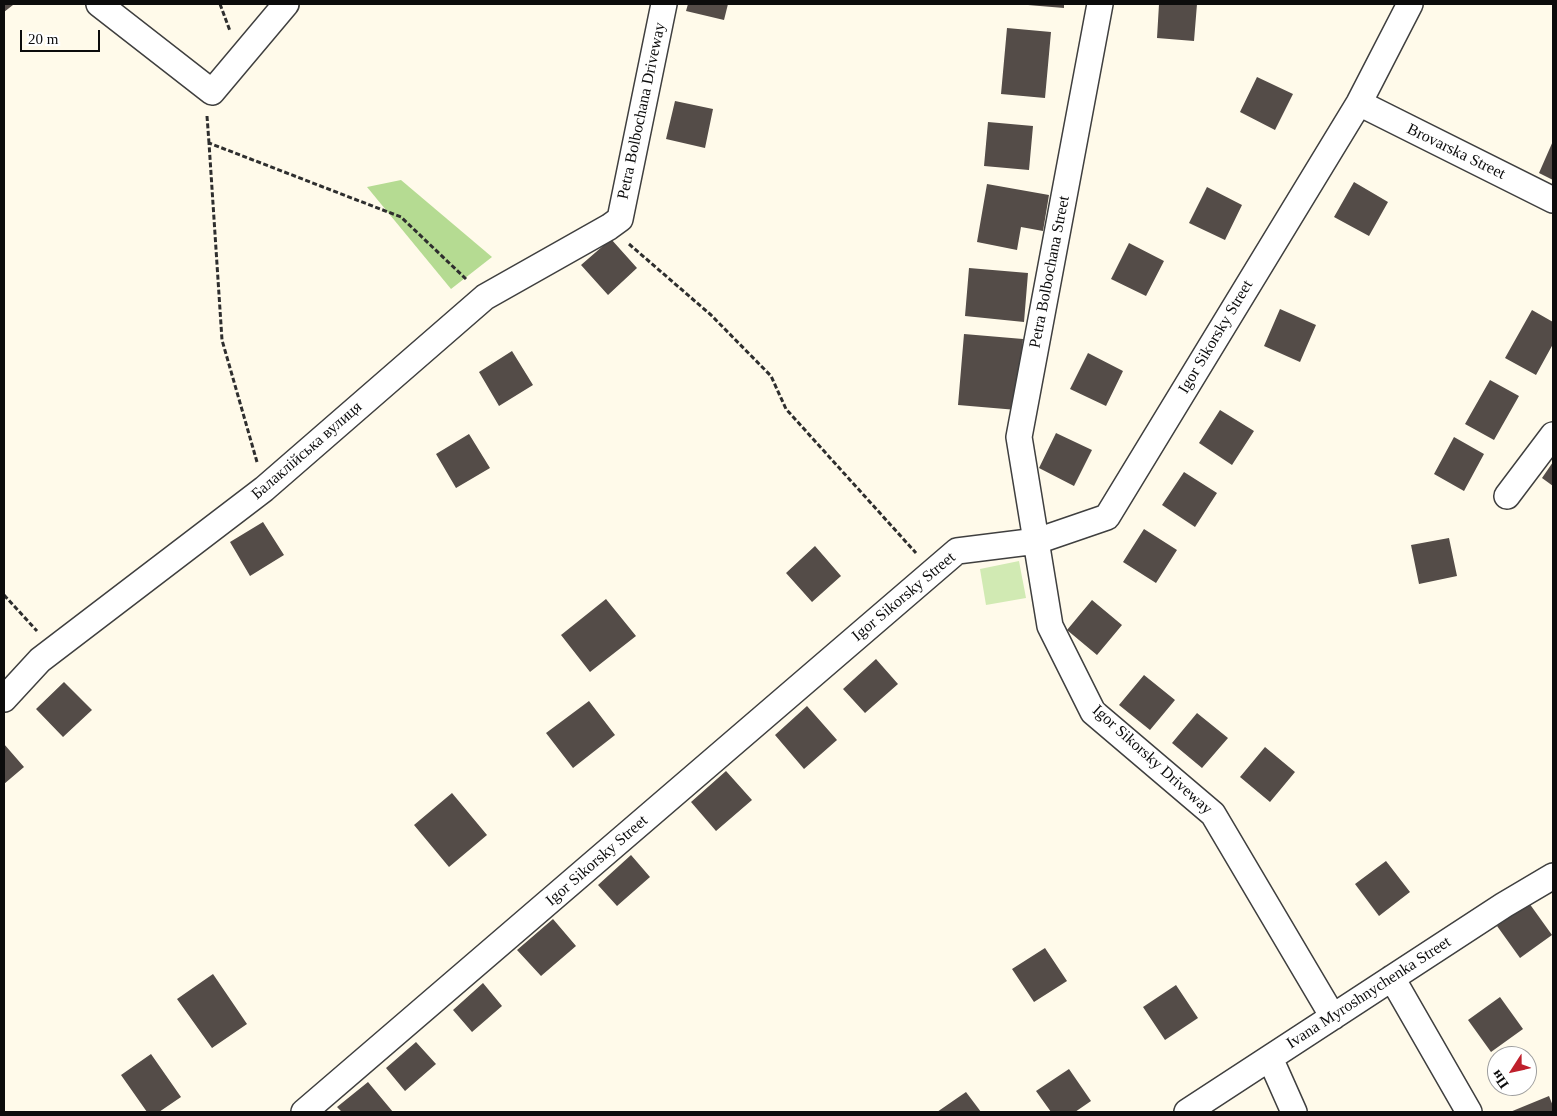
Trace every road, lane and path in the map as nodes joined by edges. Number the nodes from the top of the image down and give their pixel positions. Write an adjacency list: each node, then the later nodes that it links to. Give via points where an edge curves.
1 (99, 4): 2 (street, via 212,92)
2 (286, 4)
3 (664, 4): 8 (street, Petra Bolbochana Driveway)
4 (1100, 4): 13 (street, Petra Bolbochana Street, via 1019,437)
5 (1410, 4): 6 (street, Igor Sikorsky Street)
6 (1359, 104): 7 (street, Brovarska Street); 13 (street, Igor Sikorsky Street, via 1107,517)
7 (1553, 200)
8 (615, 223): 9 (street, Балаклійська вулиця); 14 (path, via 771,376 786,409)
9 (485, 297): 11 (street, Балаклійська вулиця); 11 (path, via 401,217 209,143 222,340)
10 (1553, 436): 12 (street)
11 (264, 489): 16 (street, Балаклійська вулиця)
12 (1507, 496)
13 (1037, 541): 14 (street, Igor Sikorsky Street, via 957,551); 20 (street, Igor Sikorsky Driveway, via 1050,626 1093,712 1213,814)
14 (933, 572): 22 (street, Igor Sikorsky Street)
15 (4, 595): 16 (path)
16 (54, 650): 17 (street, Балаклійська вулиця, via 40,660)
17 (4, 699)
18 (1553, 876): 19 (street, Ivana Myroshnychenka Street)
19 (1392, 978): 20 (street, Ivana Myroshnychenka Street); 25 (street)
20 (1333, 1017): 21 (street, Ivana Myroshnychenka Street)
21 (1270, 1058): 23 (street, Ivana Myroshnychenka Street); 24 (street)
22 (304, 1112)
23 (1187, 1112)
24 (1294, 1112)
25 (1469, 1112)

